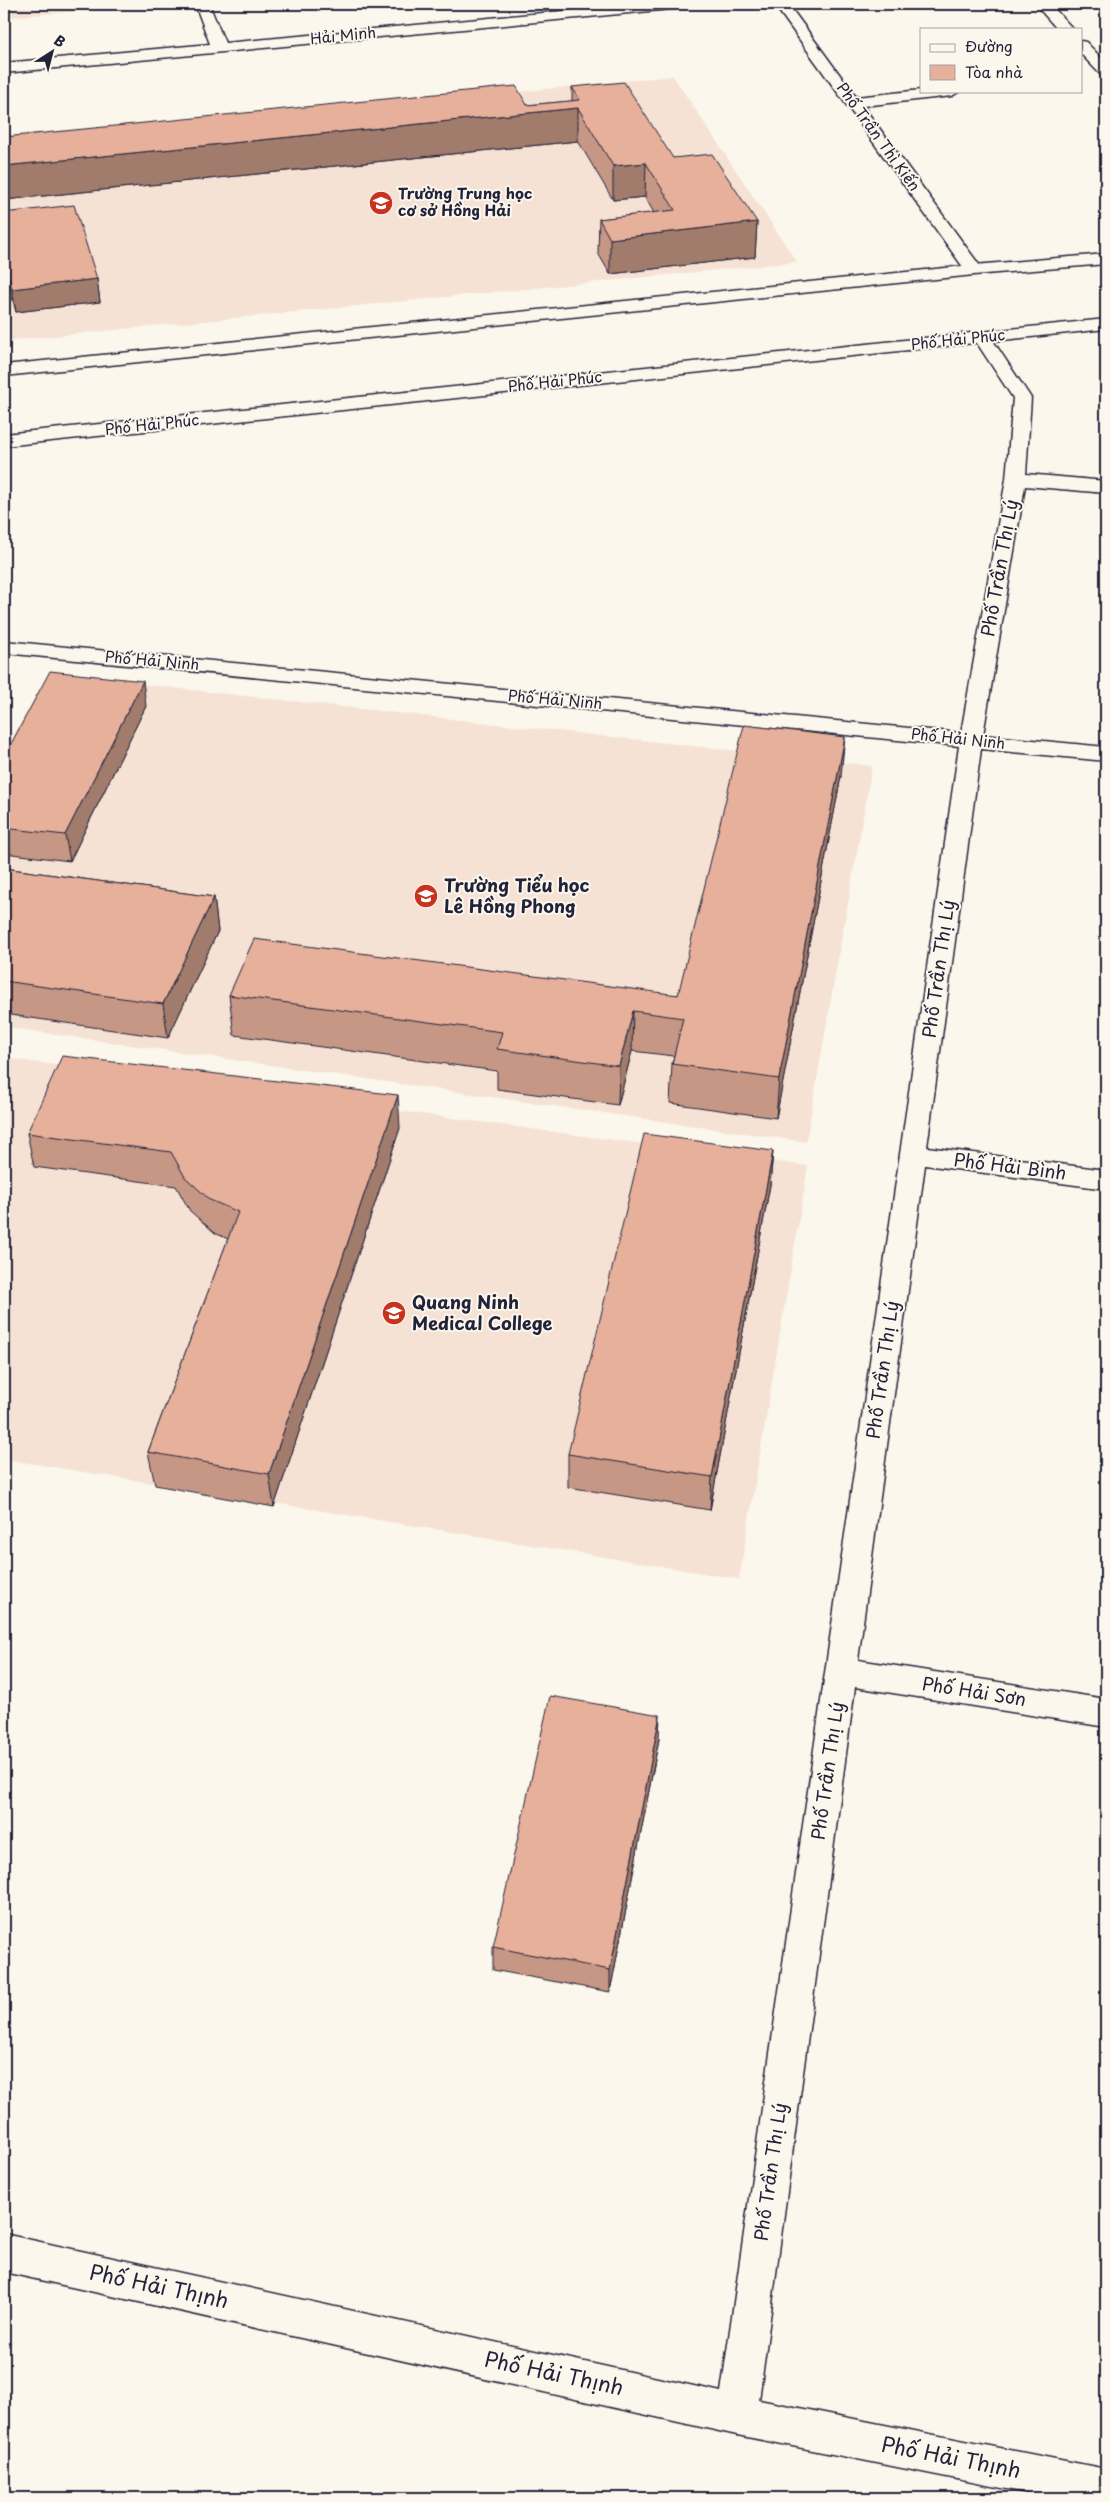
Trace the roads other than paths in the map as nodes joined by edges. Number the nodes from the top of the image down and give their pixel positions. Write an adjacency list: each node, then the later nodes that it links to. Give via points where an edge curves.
1 (202, 4): 7 (street)
2 (682, 4): 7 (street, Hải Minh, via 476,17)
3 (781, 4): 12 (street, Phố Trần Thì Kiến)
4 (1042, 4): 5 (street)
5 (1065, 28)
6 (1082, 46): 9 (street)
7 (220, 49): 8 (street, Hải Minh)
8 (4, 68)
9 (1106, 74): 10 (street)
10 (1090, 77)
11 (943, 92): 12 (street)
12 (852, 102): 14 (street, Phố Trần Thì Kiến)
13 (1106, 259): 14 (street)
14 (974, 270): 17 (street)
15 (1106, 324): 16 (street, Phố Hải Phúc)
16 (982, 337): 18 (street, Phố Hải Phúc); 19 (street, Phố Trần Thị Lý, via 1022,398)
17 (4, 371)
18 (4, 440)
19 (1016, 478): 20 (street); 22 (street, Phố Trần Thị Lý)
20 (1106, 488)
21 (4, 647): 22 (street, Phố Hải Ninh)
22 (972, 740): 23 (street, Phố Hải Ninh); 24 (street, Phố Trần Thị Lý)
23 (1106, 754)
24 (913, 1154): 25 (street, Phố Hải Bình); 26 (street, Phố Trần Thị Lý)
25 (1106, 1180)
26 (842, 1671): 27 (street, Phố Hải Sơn); 29 (street, Phố Trần Thị Lý)
27 (1106, 1713)
28 (4, 2253): 29 (street, Phố Hải Thịnh)
29 (737, 2415): 30 (street, Phố Hải Thịnh)
30 (1106, 2489)

